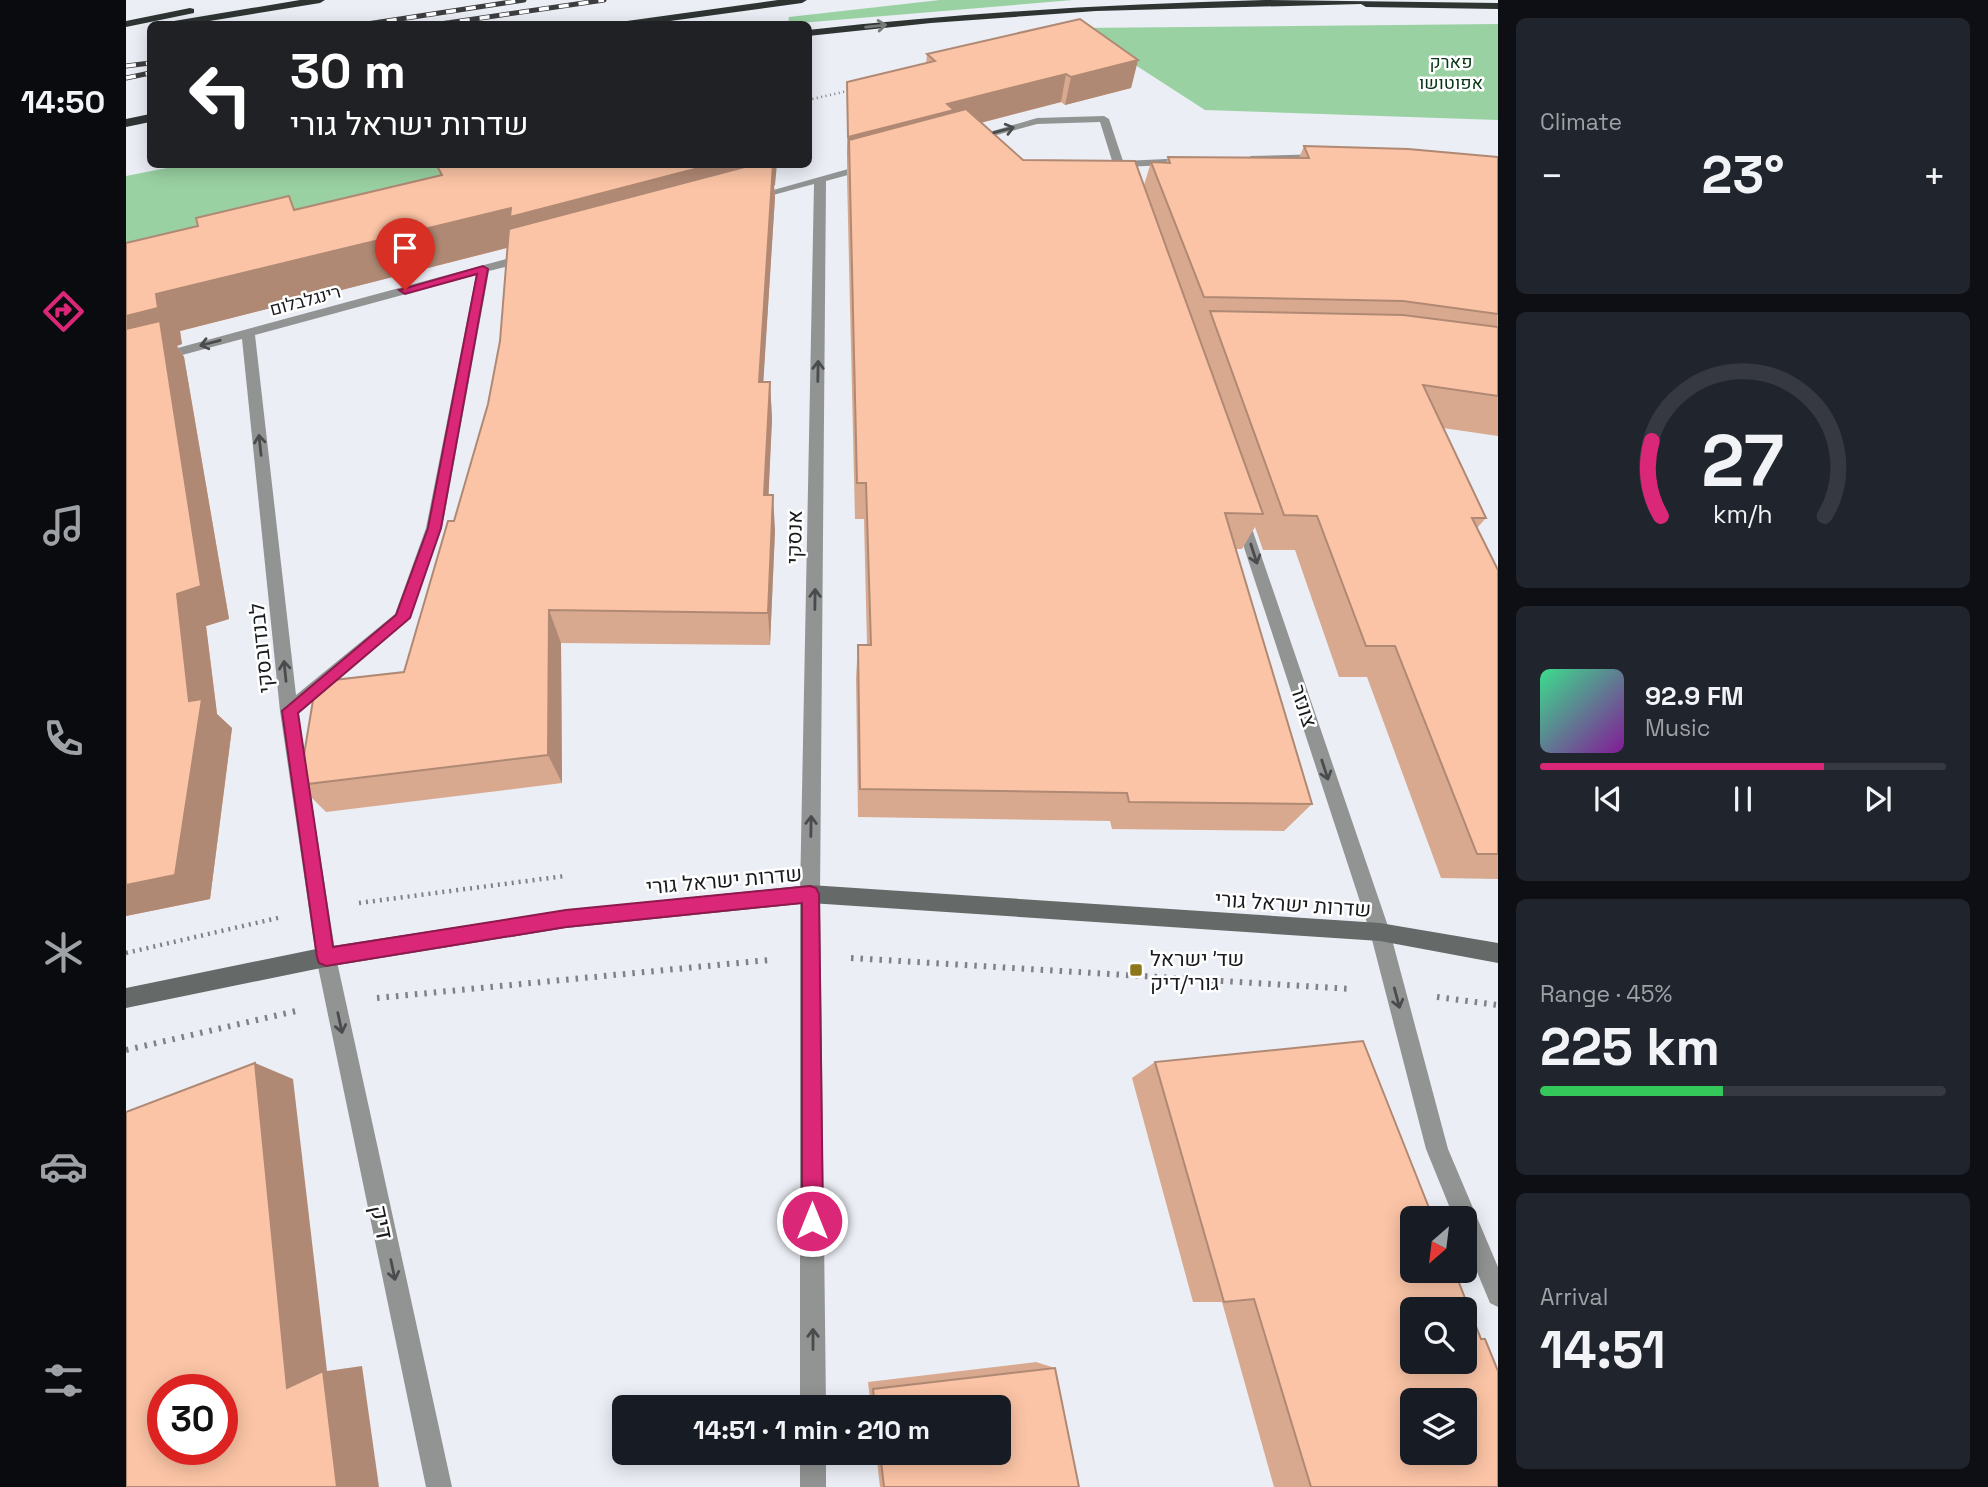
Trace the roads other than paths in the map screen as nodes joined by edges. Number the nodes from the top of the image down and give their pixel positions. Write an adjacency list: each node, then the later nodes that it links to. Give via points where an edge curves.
1 (243, 0): 9 (highway)
2 (320, 0): 7 (highway)
3 (802, 0): 8 (highway)
4 (1381, 0): 5 (highway)
5 (1312, 3): 6 (highway); 12 (highway, one-way to 5, via 1096,8)
6 (1498, 6)
7 (192, 21)
8 (649, 21)
9 (126, 24)
10 (147, 29): 11 (highway)
11 (126, 33)
12 (812, 33)
13 (147, 119): 14 (highway)
14 (126, 123)
15 (961, 142): 20 (street, one-way to 20, via 1037,121 1104,118)
16 (1338, 158): 17 (street)
17 (1243, 159)
18 (1201, 161): 20 (street)
19 (884, 162): 21 (street)
20 (1118, 164): 23 (street)
21 (820, 179): 22 (street); 30 (street, אנסקי, one-way to 21)
22 (739, 201)
23 (1132, 202)
24 (537, 255): 25 (street, רינגלבלום)
25 (483, 269): 26 (street, רינגלבלום); 29 (street, via 434,528 402,618)
26 (248, 333): 27 (street, רינגלבלום, one-way to 27); 29 (street, לבנדובסקי, one-way to 26)
27 (126, 366)
28 (1235, 497): 31 (street, צונזר, one-way to 31)
29 (289, 711): 33 (street, לבנדובסקי)
30 (810, 894): 31 (street, שדרות ישראל גורי); 33 (street, שדרות ישראל גורי, via 566,919); 36 (street, one-way to 30)
31 (1380, 932): 32 (street, שדרות ישראל גורי); 35 (street, צונזר, one-way to 35, via 1437,1149)
32 (1498, 953)
33 (326, 957): 34 (street, שדרות ישראל גורי); 38 (street, דיק, one-way to 38)
34 (126, 998)
35 (1498, 1295)
36 (813, 1395)
37 (813, 1465): 39 (street)
38 (439, 1487)
39 (813, 1487)

